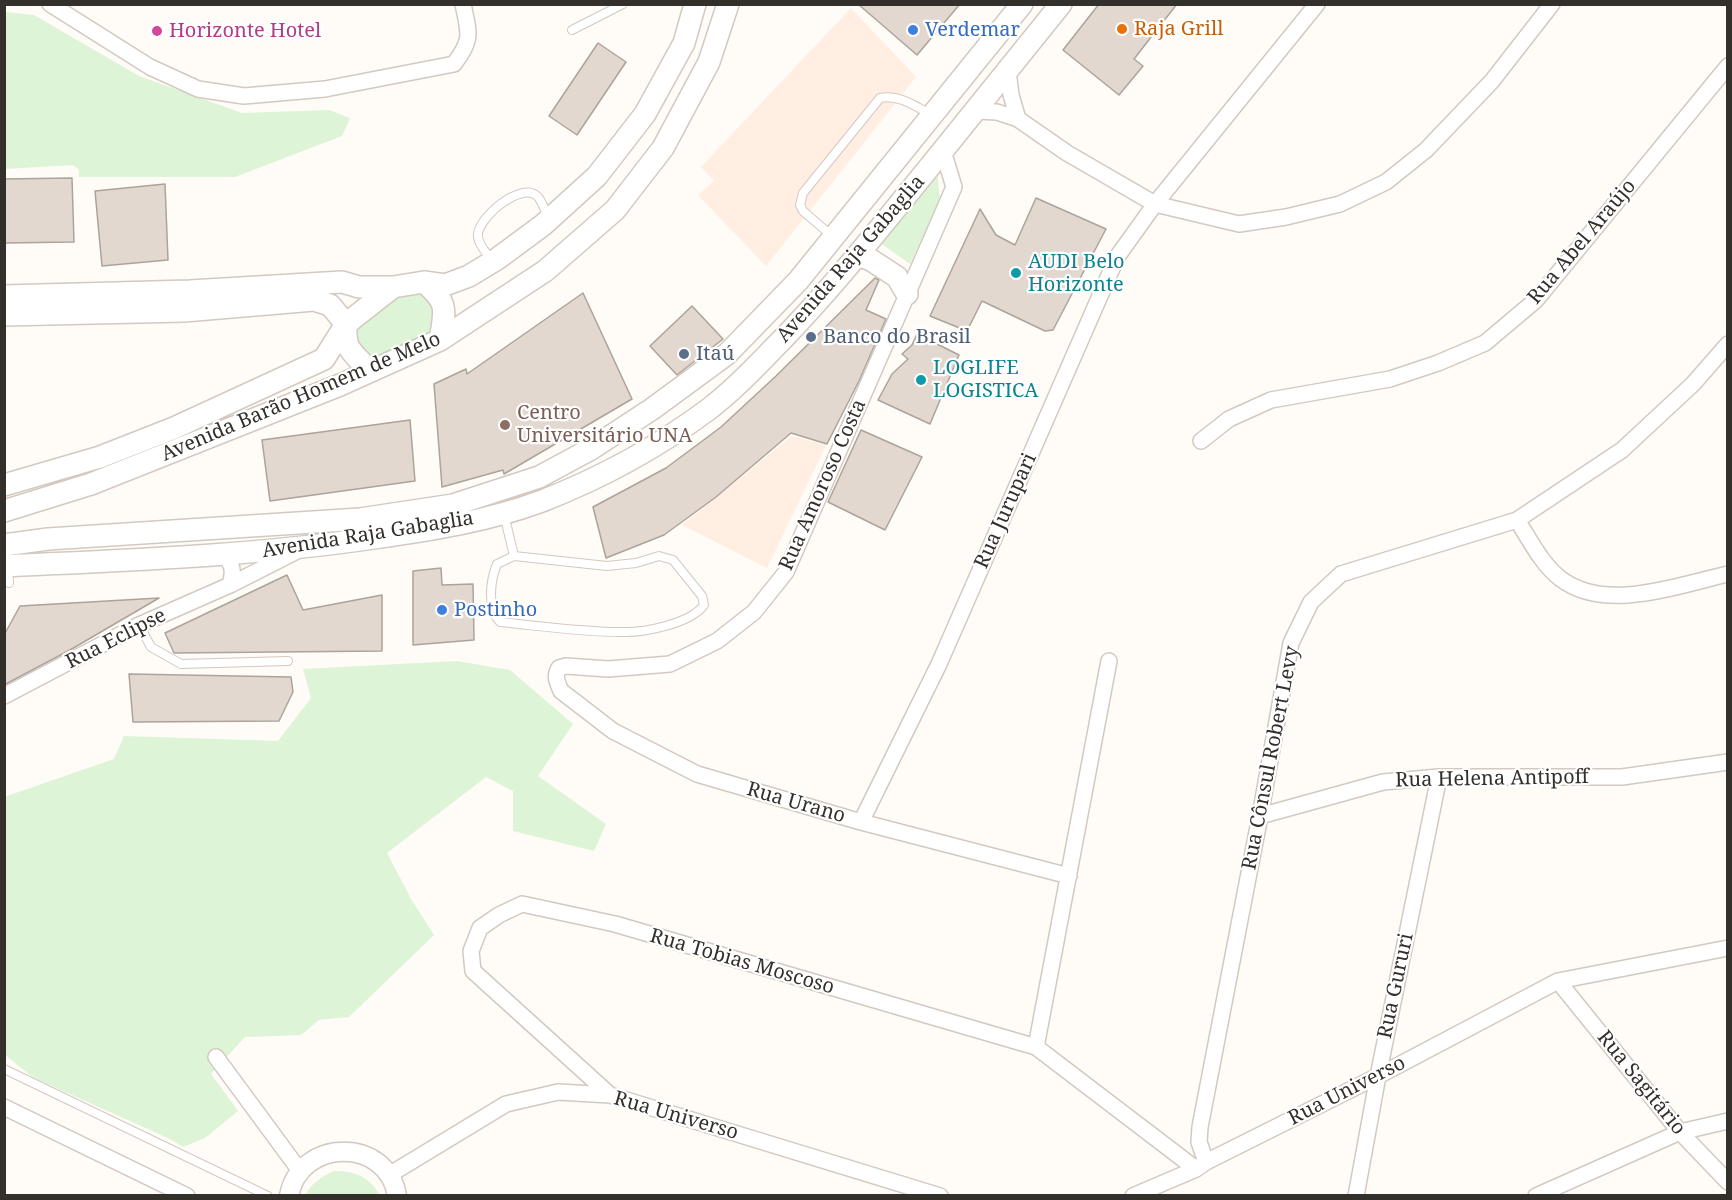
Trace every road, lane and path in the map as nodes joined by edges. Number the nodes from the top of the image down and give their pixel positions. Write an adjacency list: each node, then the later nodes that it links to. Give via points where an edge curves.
1 (50, 4): 2 (street, via 150,67 198,89 244,96 325,89 454,64 467,47 469,31)
2 (463, 4)
3 (623, 4): 10 (lane)
4 (695, 4): 18 (main road, Avenida Barão Homem de Melo, via 684,43 645,114 597,176)
5 (728, 4): 29 (main road, Avenida Barão Homem de Melo, via 709,62 663,148 615,210 545,271)
6 (1022, 4): 14 (main road, Avenida Raja Gabaglia)
7 (1061, 4): 12 (main road, Avenida Raja Gabaglia)
8 (1317, 4): 17 (street, Rua Jurupari)
9 (1552, 4): 17 (street, via 1484,90 1426,150 1386,182 1340,204 1239,224)
10 (572, 30)
11 (1728, 66): 32 (street, Rua Abel Araújo, via 1536,300 1485,343 1390,379 1271,400 1229,420)
12 (1008, 71): 13 (main road, Avenida Raja Gabaglia); 15 (street)
13 (976, 111): 15 (street); 16 (main road, Avenida Raja Gabaglia)
14 (931, 115): 19 (main road, Avenida Raja Gabaglia); 19 (lane, via 893,97 880,98 803,193 803,211)
15 (1018, 119): 17 (street, via 1067,153)
16 (943, 151): 20 (main road, Avenida Raja Gabaglia); 24 (street, Rua Amoroso Costa, via 954,187)
17 (1155, 204): 52 (street, Rua Jurupari, via 1117,257 939,664)
18 (550, 219): 21 (main road, Avenida Barão Homem de Melo); 21 (lane, via 538,197 532,194 522,192 504,201 478,228 480,244)
19 (833, 237): 37 (main road, Avenida Raja Gabaglia, via 798,281 727,354 591,449 539,477 453,505 360,519)
20 (858, 255): 24 (main road, via 897,277); 35 (main road, Avenida Raja Gabaglia, via 799,323 711,407 671,436 603,475 540,502)
21 (492, 262): 22 (main road, Avenida Barão Homem de Melo, via 445,285)
22 (424, 282): 23 (main road, Avenida Barão Homem de Melo); 29 (main road, via 444,304)
23 (393, 287): 26 (main road, via 359,287 342,282); 28 (main road, Avenida Barão Homem de Melo)
24 (907, 294): 47 (street, Rua Amoroso Costa, via 786,572 754,612 717,641 670,664 608,669 566,666)
25 (4, 296): 26 (main road)
26 (187, 301): 27 (main road); 28 (main road, via 314,300 330,305)
27 (4, 315)
28 (346, 324): 31 (main road, via 346,344 352,353 365,366); 33 (main road, Avenida Barão Homem de Melo, via 324,359 174,428 100,457)
29 (440, 340): 31 (main road, Avenida Barão Homem de Melo)
30 (1728, 344): 36 (street, Rua Cônsul Robert Levy, via 1693,384 1622,450)
31 (378, 367): 34 (main road, Avenida Barão Homem de Melo, via 91,484)
32 (1202, 441)
33 (4, 485)
34 (4, 511)
35 (504, 512): 38 (main road, Avenida Raja Gabaglia, via 456,524); 40 (lane)
36 (1517, 520): 42 (street, via 1538,554 1562,580 1594,595 1627,597); 51 (street, Rua Cônsul Robert Levy, via 1341,574 1311,602 1291,643)
37 (4, 545)
38 (303, 548): 39 (main road, Avenida Raja Gabaglia); 43 (street, Rua Eclipse)
39 (224, 555): 41 (main road, Avenida Raja Gabaglia); 43 (street, via 234,573)
40 (514, 556): 40 (lane, via 497,564 494,572 491,607 500,622 621,633 687,618 704,605 702,596 667,557 607,566)
41 (7, 572)
42 (1728, 574)
43 (230, 585): 44 (street, Rua Eclipse)
44 (140, 625): 46 (lane, via 151,647 181,664); 48 (street, Rua Eclipse)
45 (1109, 661): 53 (street)
46 (288, 662)
47 (556, 673): 52 (street, Rua Urano, via 561,691 613,731 697,774)
48 (4, 696)
49 (1728, 762): 50 (street, Rua Helena Antipoff, via 1622,777)
50 (1439, 777): 51 (street, Rua Helena Antipoff, via 1383,782); 59 (street, Rua Gururi)
51 (1260, 816): 64 (street, Rua Cônsul Robert Levy, via 1200,1127)
52 (861, 822): 53 (street, Rua Urano)
53 (1069, 876): 56 (street)
54 (1728, 948): 55 (street, Rua Universo)
55 (1558, 981): 59 (street, Rua Universo); 63 (street, Rua Sagitário)
56 (1036, 1047): 60 (street, Rua Tobias Moscoso, via 615,924 522,904 480,928 471,951 472,971); 64 (street, Rua Tobias Moscoso)
57 (216, 1057): 65 (street)
58 (4, 1069): 69 (lane)
59 (1378, 1076): 64 (street, Rua Universo); 74 (street, Rua Gururi)
60 (610, 1095): 66 (street, Rua Universo, via 558,1092 506,1104); 72 (street, Rua Universo)
61 (4, 1107): 68 (street)
62 (1728, 1120): 63 (street)
63 (1680, 1132): 67 (street, Rua Sagitário); 75 (street)
64 (1201, 1166): 73 (street, Rua Universo)
65 (300, 1171): 66 (street, via 328,1153 345,1151 362,1154); 70 (street)
66 (389, 1175): 71 (street)
67 (1728, 1182)
68 (187, 1196)
69 (268, 1196)
70 (289, 1196)
71 (397, 1196)
72 (940, 1196)
73 (1133, 1196)
74 (1356, 1196)
75 (1536, 1196)

